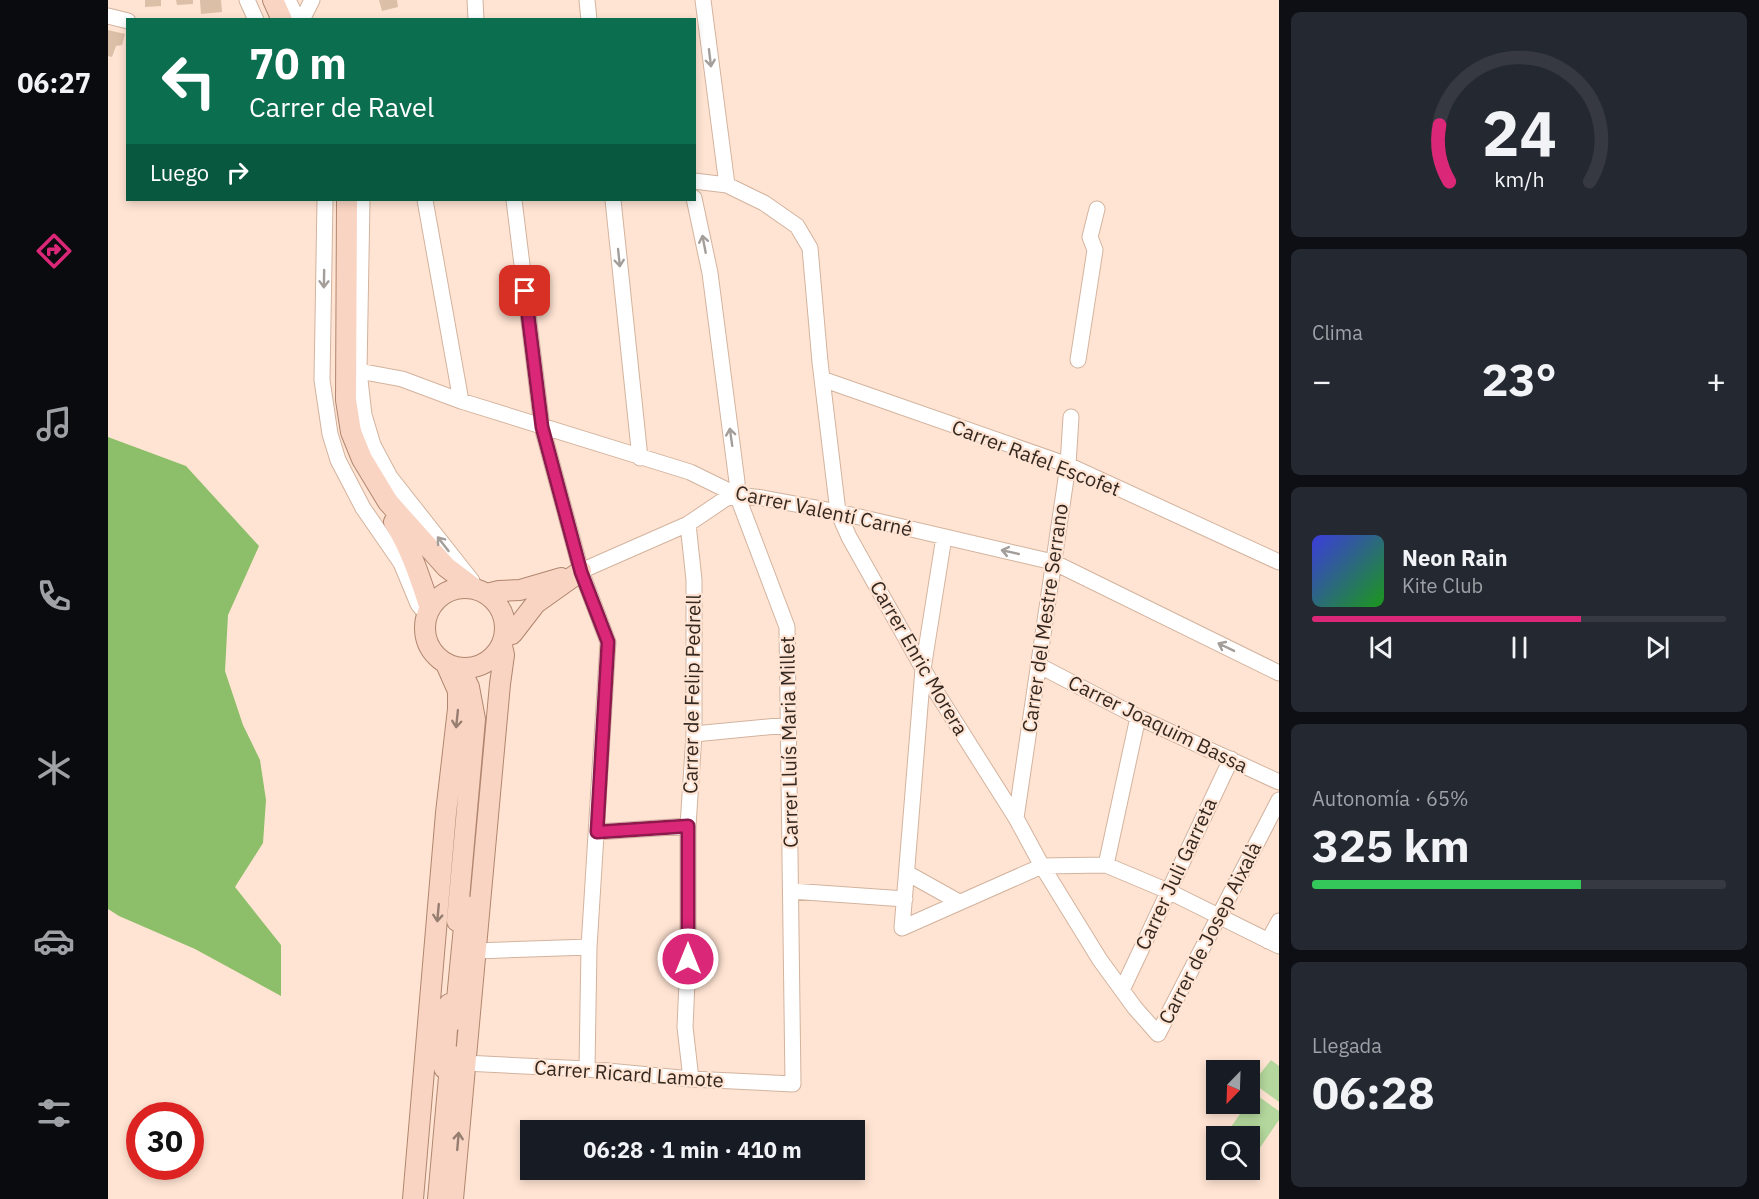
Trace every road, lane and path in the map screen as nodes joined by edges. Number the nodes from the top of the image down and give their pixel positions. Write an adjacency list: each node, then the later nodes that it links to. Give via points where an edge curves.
1 (247, 0): 9 (street)
2 (264, 0): 10 (main road)
3 (312, 0): 12 (street)
4 (475, 0): 13 (street)
5 (587, 0): 14 (street)
6 (703, 0): 17 (street, one-way to 17)
7 (282, 7): 11 (street)
8 (108, 16): 15 (street)
9 (255, 18)
10 (272, 18)
11 (297, 18)
12 (301, 18)
13 (476, 18)
14 (589, 18)
15 (126, 20)
16 (696, 181): 17 (street)
17 (727, 185): 29 (street, Carrer Enric Morera, via 764,203 797,226 810,248)
18 (325, 201): 43 (street, one-way to 43, via 322,380 330,434 338,460 363,508 401,563 418,604)
19 (335, 201): 43 (main road, via 338,405 349,450 405,539)
20 (347, 201): 42 (main road, via 346,400 351,432 388,502 446,567)
21 (362, 201): 28 (street)
22 (425, 201): 30 (street)
23 (514, 201): 32 (street)
24 (613, 201): 33 (street, one-way to 33)
25 (695, 201): 35 (street, Carrer Lluís Maria Millet, one-way to 25, via 710,273)
26 (1097, 209): 27 (street, via 1090,237 1095,250)
27 (1078, 360)
28 (359, 371): 30 (street, Carrer Valentí Carné, via 402,379); 42 (street, one-way to 28, via 390,477 373,445 364,415)
29 (822, 379): 34 (street, Carrer Rafel Escofet); 36 (street, Carrer Enric Morera)
30 (461, 401): 32 (street, Carrer Valentí Carné)
31 (1071, 417): 34 (street, Carrer del Mestre Serrano)
32 (542, 427): 33 (street, Carrer Valentí Carné); 41 (street)
33 (640, 458): 35 (street, Carrer Valentí Carné, via 690,472)
34 (1068, 465): 39 (street, Carrer del Mestre Serrano); 40 (street, Carrer Rafel Escofet)
35 (737, 495): 36 (street, Carrer Valentí Carné); 37 (street); 50 (street, Carrer Lluís Maria Millet, via 787,627)
36 (838, 512): 38 (street, Carrer Valentí Carné); 47 (street, Carrer Enric Morera)
37 (688, 524): 41 (street); 51 (street, Carrer de Felip Pedrell, via 694,580)
38 (944, 537): 39 (street, Carrer Valentí Carné, one-way to 38); 47 (street)
39 (1053, 562): 45 (street, Carrer del Mestre Serrano); 48 (street, Carrer Valentí Carné, one-way to 39)
40 (1279, 562)
41 (581, 572): 42 (main road, via 520,590); 44 (main road, via 536,603); 57 (street, via 608,642)
42 (480, 591): 43 (main road, via 450,591 438,598); 44 (main road, via 498,604 505,619)
43 (429, 611): 46 (main road, via 425,626 430,648)
44 (500, 646): 46 (main road, via 484,664 472,668); 69 (main road, via 504,655); 78 (main road, via 486,684)
45 (1038, 665): 49 (street, Carrer Joaquim Bassa); 55 (street, Carrer del Mestre Serrano)
46 (453, 666): 76 (main road, one-way to 76, via 458,709); 77 (main road, via 469,687 475,719)
47 (923, 669): 55 (street, Carrer Enric Morera); 60 (street)
48 (1279, 673)
49 (1138, 717): 52 (street, Carrer Joaquim Bassa); 58 (street)
50 (788, 725): 51 (street); 61 (street, Carrer Lluís Maria Millet)
51 (694, 734): 56 (street, Carrer de Felip Pedrell)
52 (1231, 759): 53 (street, Carrer Joaquim Bassa); 62 (street, Carrer Juli Garreta)
53 (1279, 782)
54 (1279, 800): 65 (street, Carrer de Josep Aixalà)
55 (1016, 818): 59 (street, Carrer Enric Morera)
56 (688, 826): 57 (street); 74 (street, Carrer de Felip Pedrell, via 685,1027)
57 (597, 832): 68 (street)
58 (1106, 865): 59 (street); 62 (street)
59 (1042, 866): 64 (street); 70 (street, Carrer Enric Morera)
60 (907, 873): 63 (street); 64 (street)
61 (791, 891): 63 (street); 75 (street, Carrer Lluís Maria Millet)
62 (1168, 891): 65 (street); 70 (street, Carrer Juli Garreta)
63 (905, 900): 64 (street, via 902,928)
64 (959, 902)
65 (1219, 916): 67 (street); 71 (street, Carrer de Josep Aixalà)
66 (1279, 921): 67 (street)
67 (1274, 943)
68 (589, 947): 69 (street); 73 (street)
69 (476, 951): 72 (main road)
70 (1122, 990): 71 (street, Carrer Enric Morera)
71 (1158, 1034)
72 (464, 1063): 73 (street, Carrer Ricard Lamote); 79 (main road, one-way to 72)
73 (587, 1069): 74 (street, Carrer Ricard Lamote)
74 (691, 1079): 75 (street, Carrer Ricard Lamote)
75 (793, 1083)
76 (413, 1199)
77 (432, 1199)
78 (438, 1199)
79 (453, 1199)

